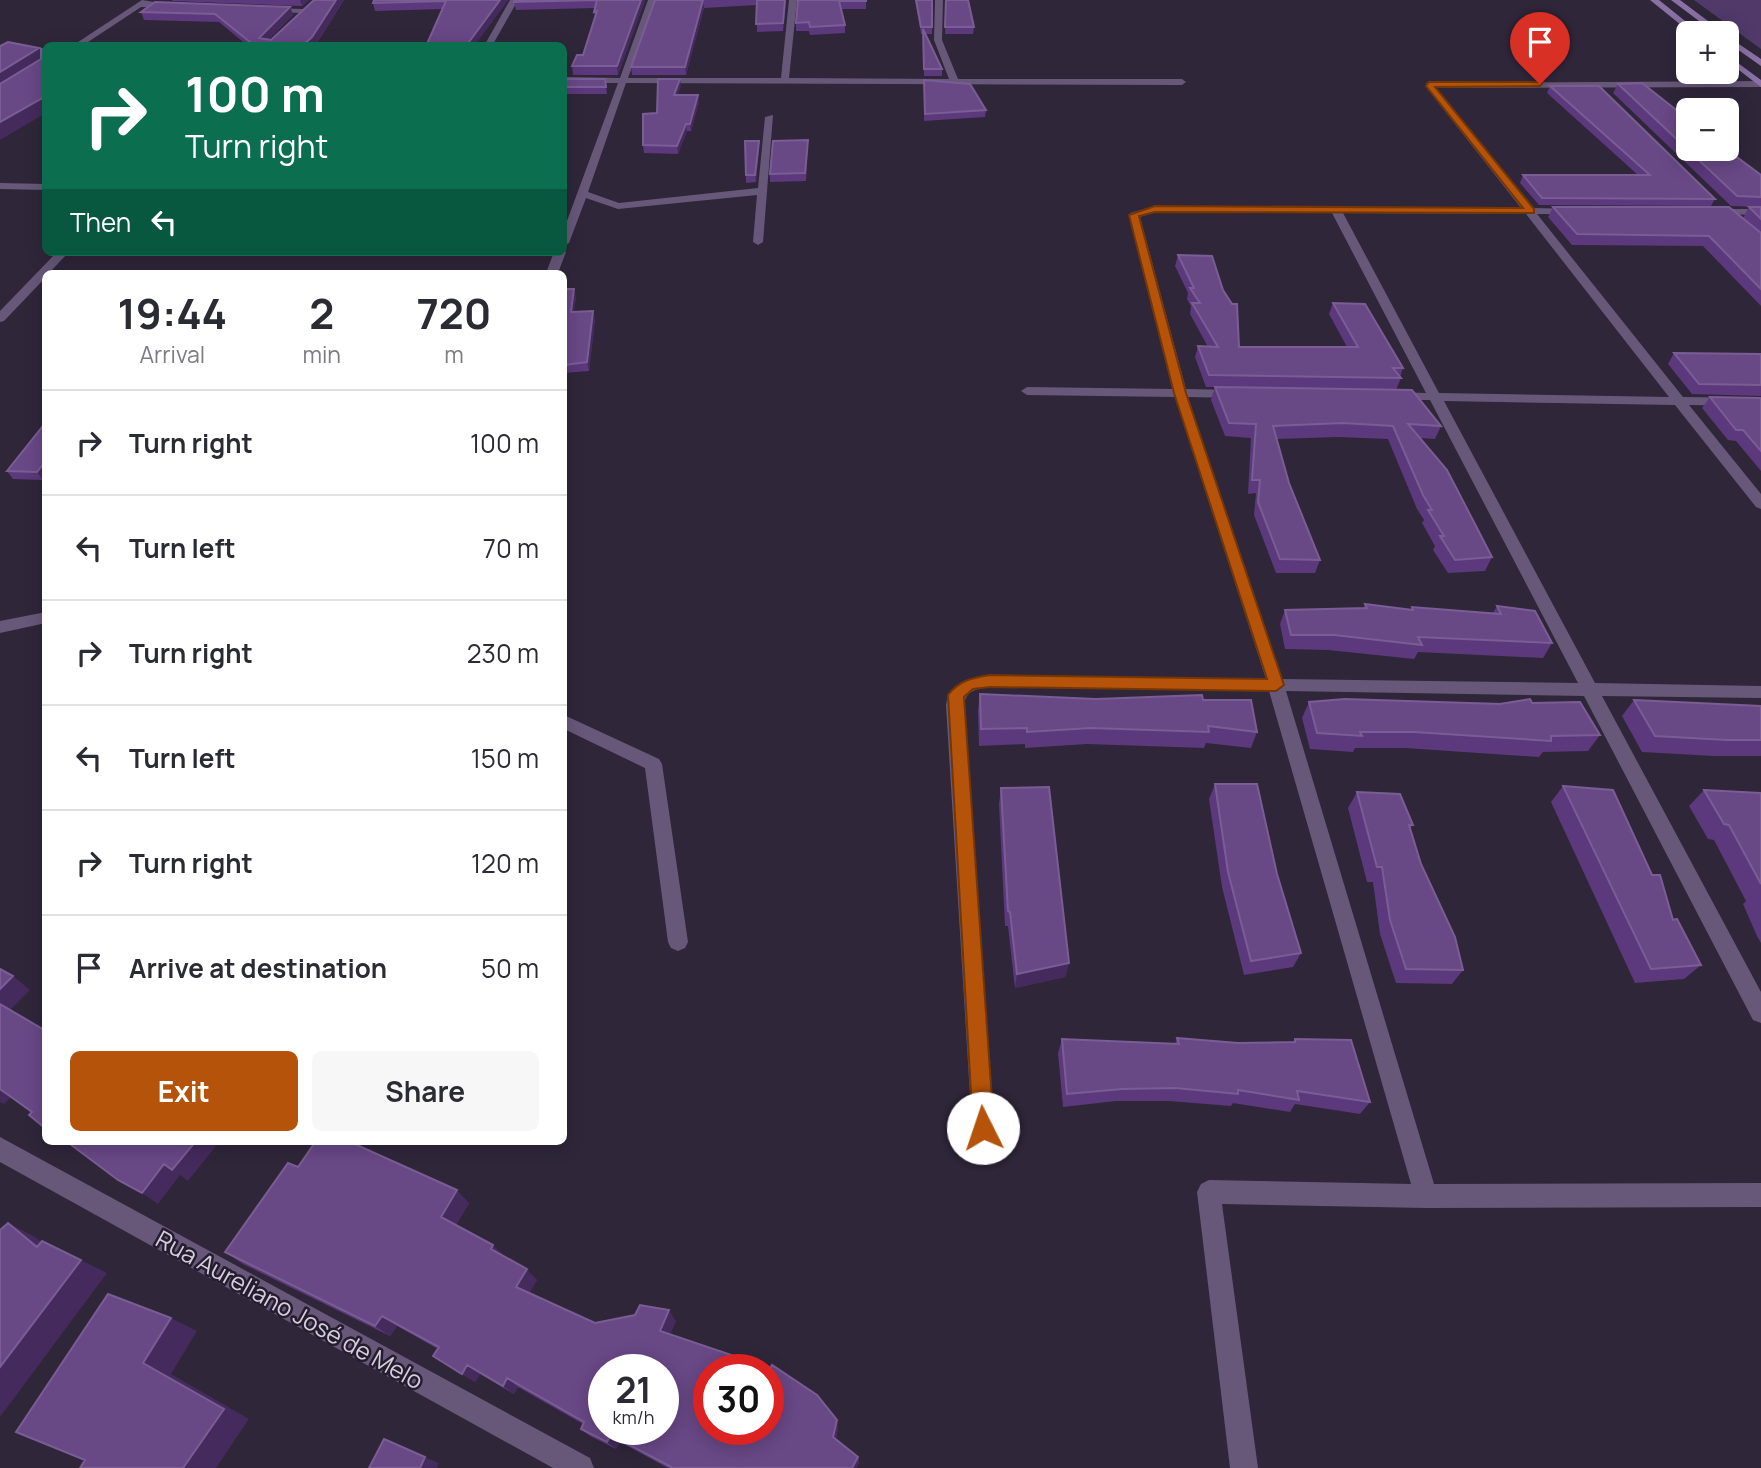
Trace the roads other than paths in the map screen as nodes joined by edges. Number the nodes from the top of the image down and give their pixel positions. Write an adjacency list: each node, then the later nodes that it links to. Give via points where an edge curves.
1 (514, 0): 14 (street)
2 (652, 0): 21 (street)
3 (793, 0): 18 (street)
4 (939, 0): 20 (street, via 938,40)
5 (1654, 0): 11 (street)
6 (1675, 0): 12 (street)
7 (143, 3): 8 (street); 13 (street)
8 (185, 7)
9 (258, 9): 10 (street, via 307,8)
10 (295, 20)
11 (1681, 21)
12 (1704, 21)
13 (82, 42)
14 (490, 42)
15 (1739, 47): 16 (street)
16 (1761, 63)
17 (1739, 67): 23 (street)
18 (785, 79): 20 (street); 21 (street)
19 (567, 80): 21 (street)
20 (954, 80): 22 (street)
21 (624, 81): 28 (street)
22 (1182, 82)
23 (1761, 84): 31 (street, via 1600,88 1429,85)
24 (771, 117): 27 (street)
25 (0, 186): 26 (street)
26 (42, 187)
27 (762, 191): 28 (street, via 618,206); 38 (street)
28 (582, 193): 37 (street)
29 (1716, 202): 34 (street)
30 (1336, 210): 31 (street); 44 (street, via 1155,209 1134,215); 47 (street)
31 (1530, 211): 32 (street); 48 (street)
32 (1586, 211)
33 (1698, 211): 34 (street)
34 (1726, 212): 35 (street); 36 (street)
35 (1761, 212)
36 (1734, 220)
37 (567, 235)
38 (758, 242)
39 (59, 256): 40 (street)
40 (46, 270)
41 (42, 274): 42 (street)
42 (0, 318)
43 (1027, 391): 44 (street)
44 (1180, 393): 45 (street); 53 (street)
45 (1248, 394)
46 (1383, 396): 47 (street)
47 (1437, 397): 48 (street); 54 (street)
48 (1679, 401): 49 (street); 50 (street)
49 (1761, 402)
50 (1761, 503)
51 (42, 618): 52 (street)
52 (0, 627)
53 (1276, 685): 54 (street); 59 (street, via 990,681 969,684 956,695); 62 (street)
54 (1589, 690): 55 (street); 58 (street)
55 (1761, 692)
56 (567, 723): 57 (street, via 653,764)
57 (678, 942)
58 (1761, 1013)
59 (983, 1128)
60 (0, 1149): 63 (street, Rua Aureliano José de Melo)
61 (1761, 1195): 62 (street)
62 (1426, 1196): 64 (street, via 1209,1192)
63 (580, 1468)
64 (1244, 1468)

